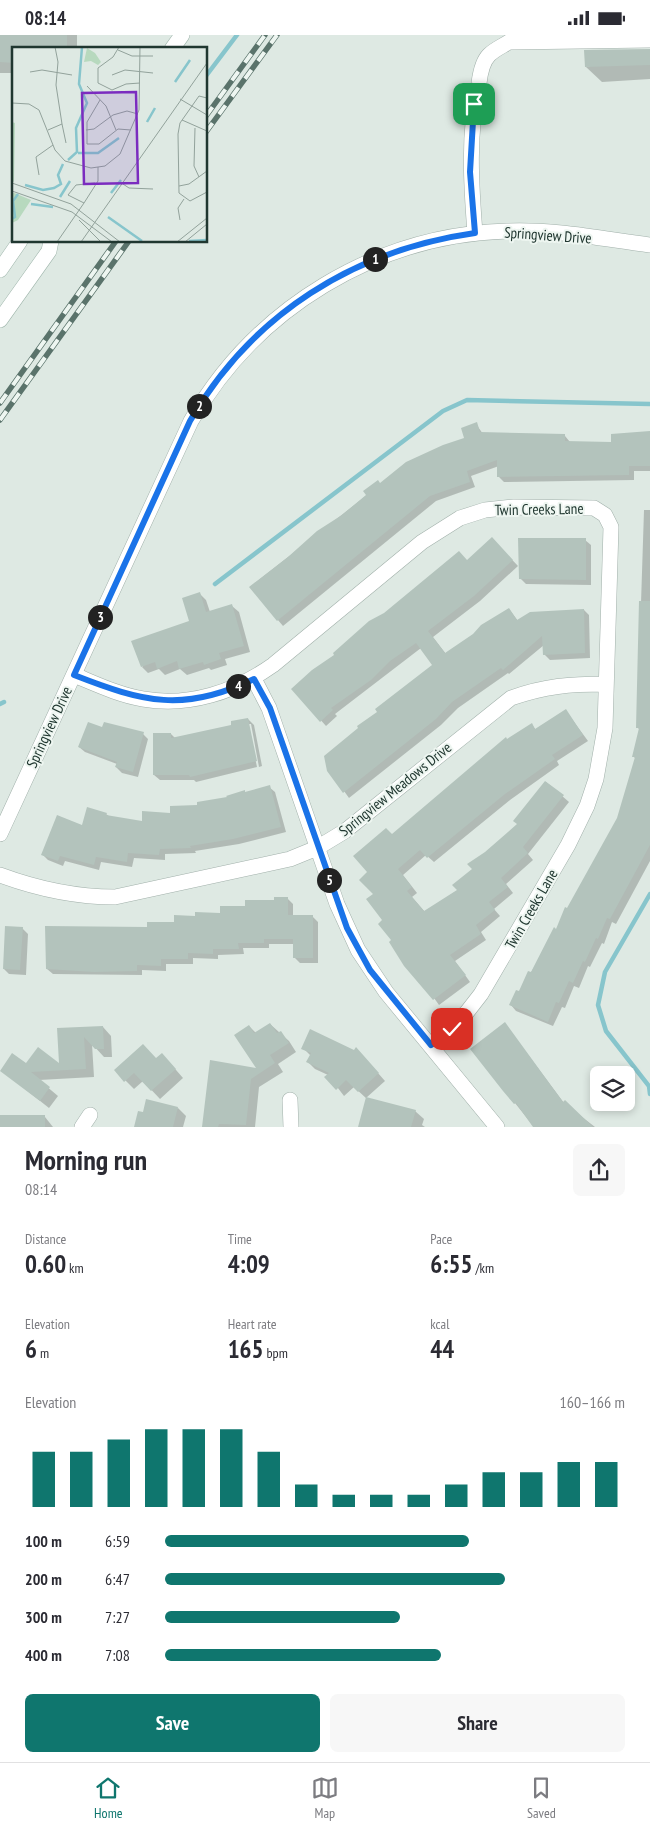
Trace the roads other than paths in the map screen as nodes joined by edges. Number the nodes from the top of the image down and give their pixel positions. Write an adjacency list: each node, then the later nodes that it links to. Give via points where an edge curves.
1 (182, 35): 4 (street)
2 (514, 39): 3 (street); 5 (street, via 488,55 472,113 470,172)
3 (650, 39)
4 (173, 47)
5 (475, 233): 8 (street, Springview Drive, via 534,231); 11 (street, Springview Drive, via 416,244 359,266 290,307 243,350 206,394 190,421)
6 (19, 243): 9 (street)
7 (51, 243): 10 (street, via 49,251)
8 (650, 245)
9 (0, 270)
10 (0, 320)
11 (74, 675): 12 (street, Twin Creeks Lane, via 142,699 165,701 211,695); 14 (street, Springview Drive)
12 (254, 679): 13 (street, Twin Creeks Lane, via 422,542 460,518 485,510 514,507 594,508 605,515 611,527); 15 (street, via 270,708)
13 (606, 683): 15 (street, Springview Meadows Drive, via 558,684 511,698 346,831); 17 (street, Twin Creeks Lane, via 602,754 578,826 481,994 462,1018)
14 (0, 834)
15 (317, 848): 16 (street, Springview Meadows Drive, via 290,859 115,897 61,894); 17 (street, via 358,950 386,992)
16 (0, 875)
17 (431, 1045): 20 (street)
18 (290, 1100): 19 (street)
19 (290, 1127)
20 (497, 1127)

